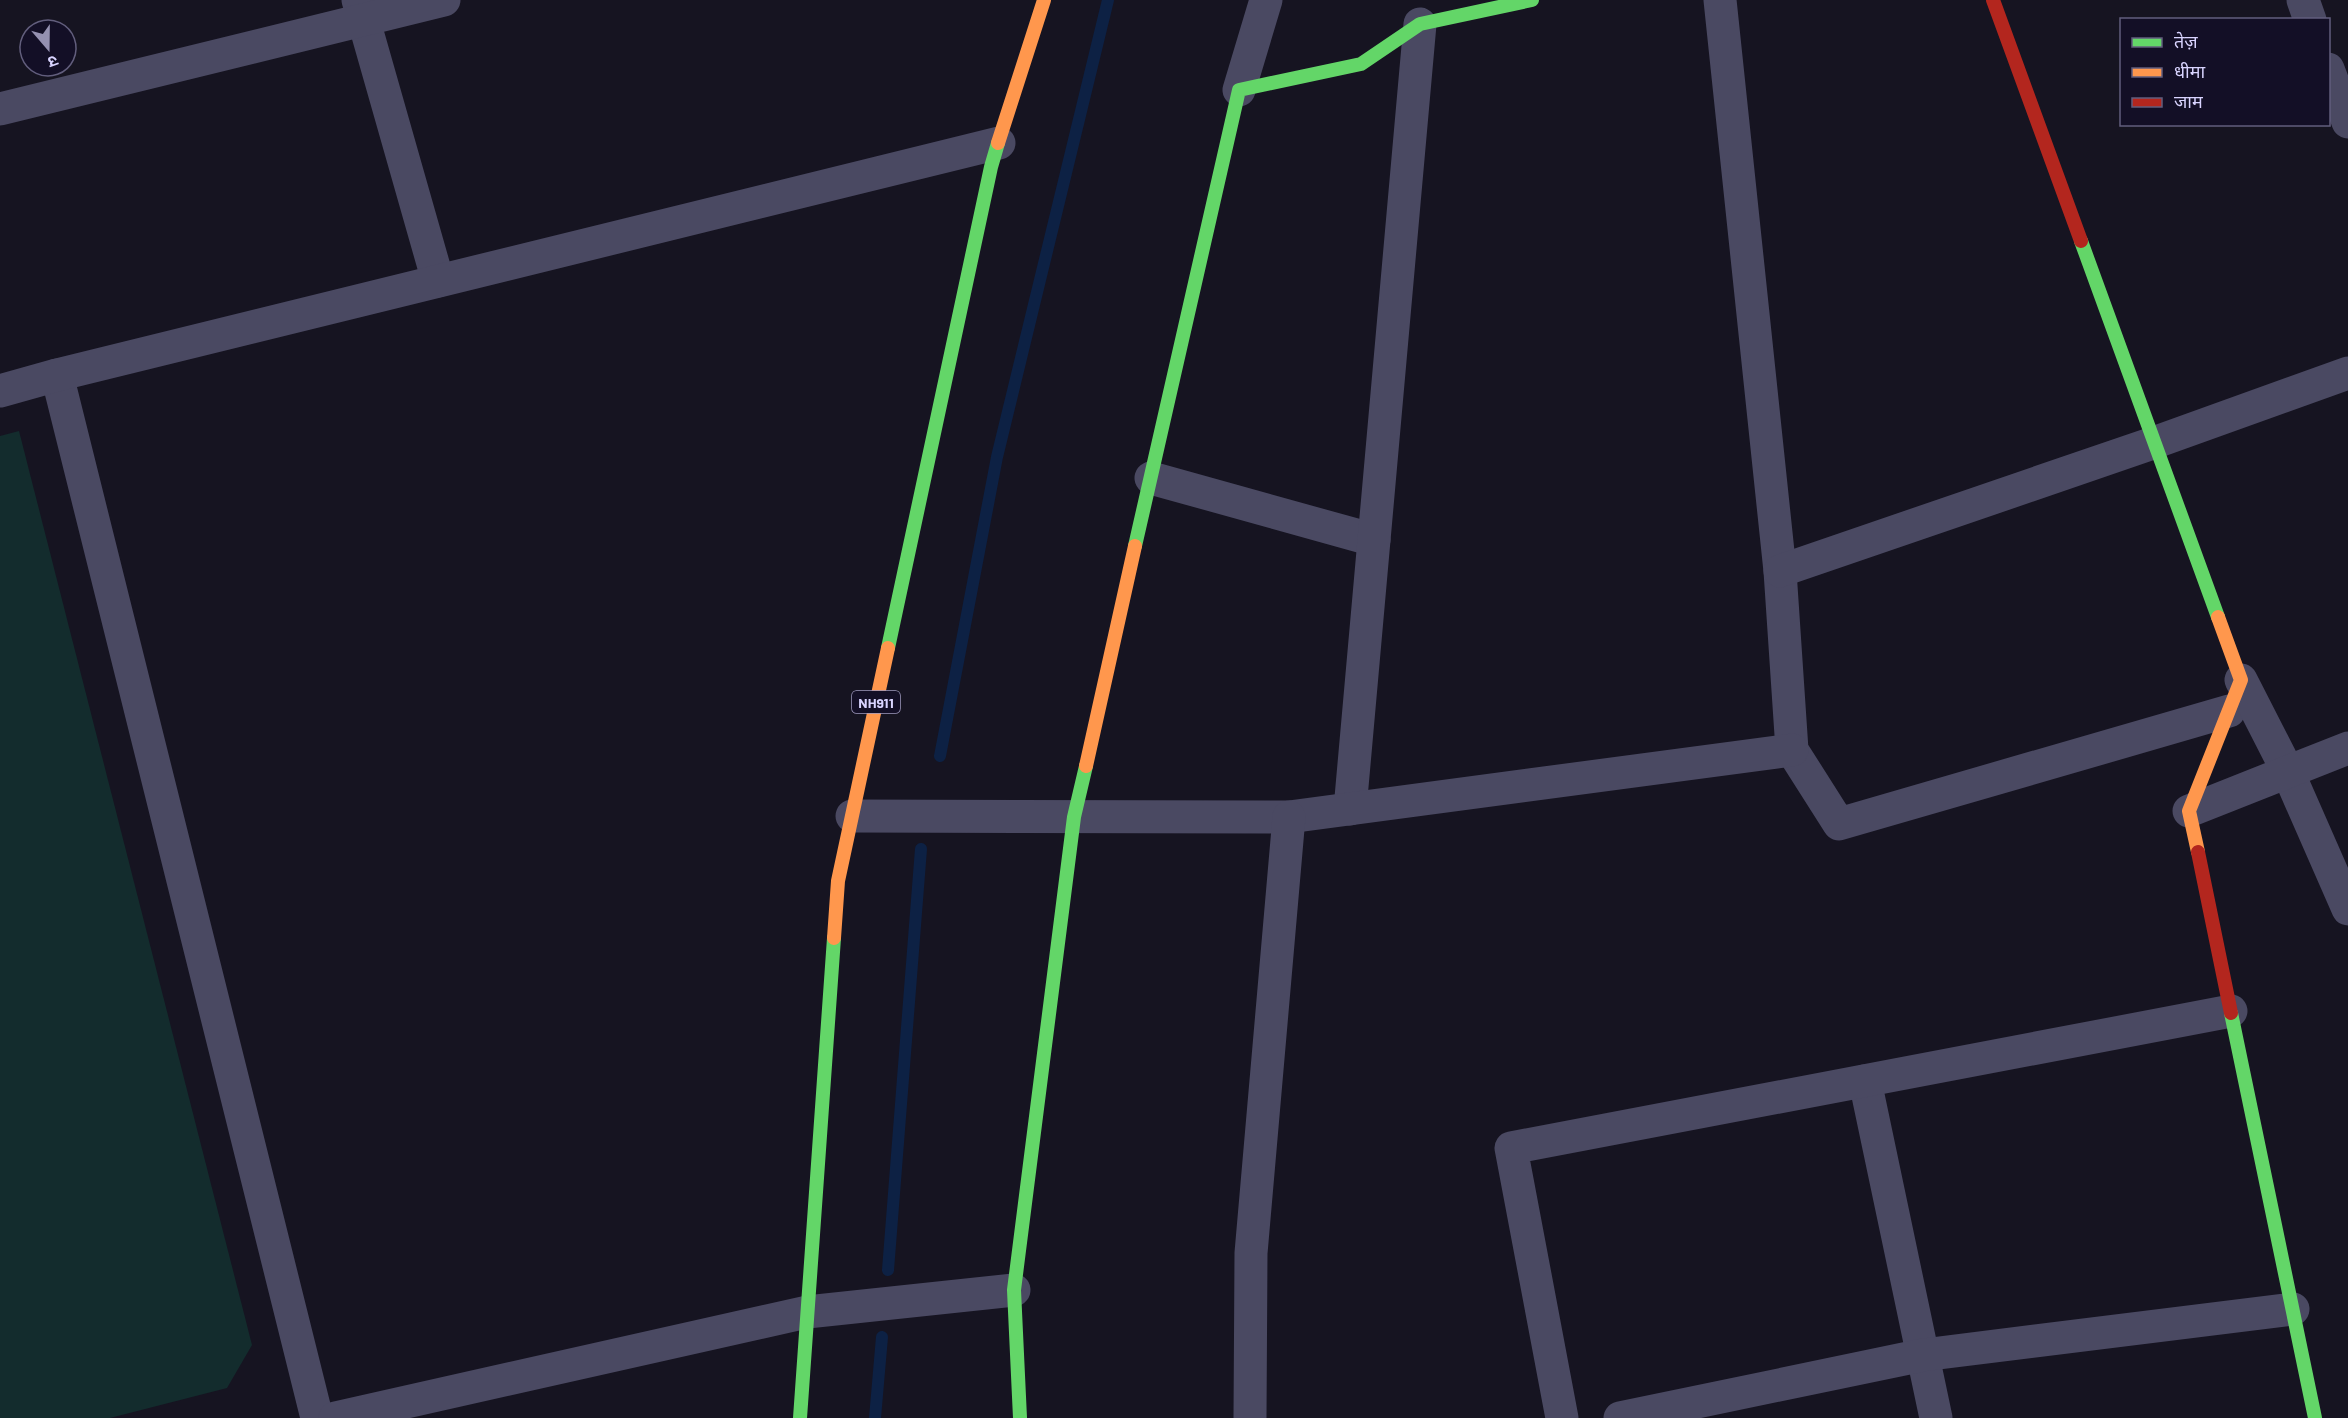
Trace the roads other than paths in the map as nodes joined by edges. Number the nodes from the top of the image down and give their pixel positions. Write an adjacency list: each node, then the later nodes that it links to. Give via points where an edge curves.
1 (444, 0): 8 (street)
2 (1044, 0): 15 (main road, NH911)
3 (1266, 0): 12 (street)
4 (1532, 0): 10 (main road)
5 (1720, 0): 23 (street)
6 (1993, 0): 20 (main road)
7 (2303, 0): 9 (street)
8 (361, 10): 13 (street); 16 (street)
9 (2309, 18)
10 (1420, 24): 12 (main road, via 1361,64); 22 (street)
11 (2330, 74): 14 (street)
12 (1239, 90): 21 (main road)
13 (0, 109)
14 (2348, 122)
15 (999, 143): 16 (street); 31 (main road, NH911, via 988,179)
16 (438, 281): 18 (street)
17 (2348, 373): 20 (street)
18 (57, 375): 19 (street); 41 (street)
19 (0, 391)
20 (2156, 442): 23 (street); 24 (main road)
21 (1151, 478): 22 (street); 32 (main road)
22 (1374, 540): 29 (street)
23 (1780, 571): 27 (street)
24 (2241, 680): 25 (main road); 28 (street)
25 (2229, 711): 27 (street, via 1839,824); 30 (main road)
26 (2348, 748): 28 (street)
27 (1792, 750): 29 (street)
28 (2288, 772): 30 (street); 34 (street)
29 (1350, 809): 33 (street)
30 (2189, 812): 35 (main road)
31 (852, 816): 32 (street); 39 (main road, NH911, via 838,881)
32 (1074, 817): 33 (street); 37 (main road)
33 (1288, 817): 45 (street, via 1251,1253)
34 (2348, 909)
35 (2231, 1011): 36 (street); 38 (main road)
36 (1864, 1081): 40 (street); 46 (street, via 1511,1148)
37 (1014, 1290): 39 (street); 44 (main road)
38 (2293, 1309): 40 (street); 49 (main road)
39 (807, 1312): 42 (street); 43 (main road, NH911)
40 (1923, 1355): 47 (street); 48 (street)
41 (317, 1418)
42 (335, 1418)
43 (800, 1418)
44 (1020, 1418)
45 (1250, 1418)
46 (1562, 1418)
47 (1620, 1418)
48 (1936, 1418)
49 (2315, 1418)

